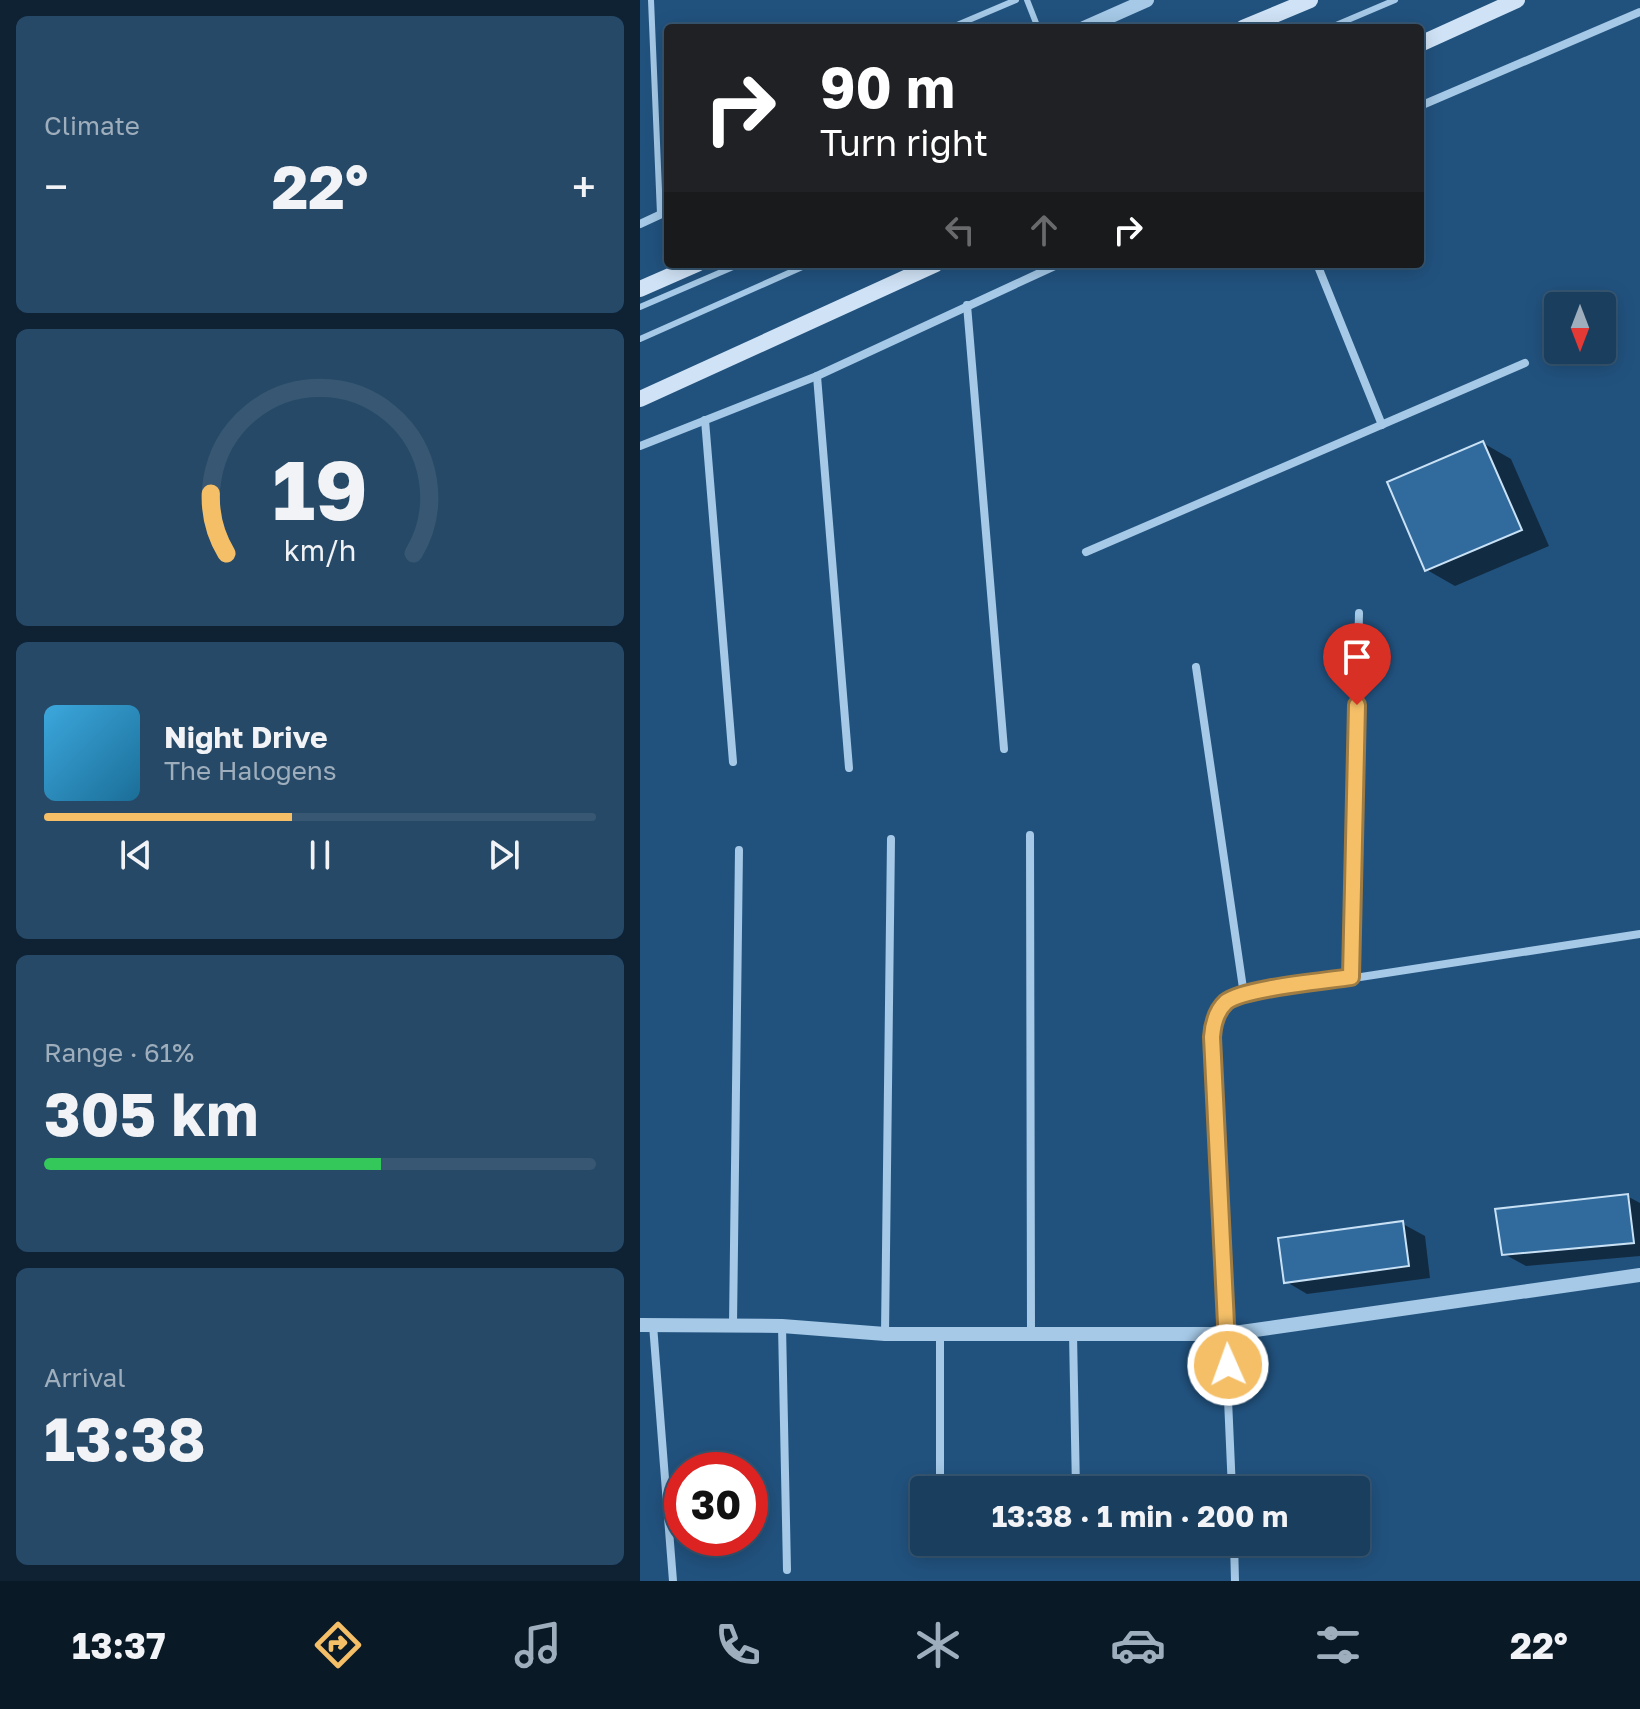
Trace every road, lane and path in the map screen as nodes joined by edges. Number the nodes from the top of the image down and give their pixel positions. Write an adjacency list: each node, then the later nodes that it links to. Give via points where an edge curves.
1 (651, 0): 17 (lane)
2 (1016, 0): 9 (lane)
3 (1027, 0): 10 (lane)
4 (1147, 0): 11 (street)
5 (1310, 0): 12 (main road)
6 (1395, 0): 13 (lane)
7 (1517, 0): 14 (main road)
8 (1640, 12): 15 (street)
9 (959, 24)
10 (1036, 24)
11 (1093, 24)
12 (1253, 24)
13 (1338, 24)
14 (1424, 42)
15 (1424, 104)
16 (664, 148): 17 (lane)
17 (658, 151): 18 (lane)
18 (664, 213): 19 (street)
19 (640, 224)
20 (688, 268): 26 (main road)
21 (731, 268): 28 (lane)
22 (800, 268): 29 (lane)
23 (927, 268): 32 (main road)
24 (1050, 268): 27 (street)
25 (1319, 268): 34 (street)
26 (640, 289)
27 (967, 305): 31 (street); 39 (street)
28 (640, 307)
29 (640, 339)
30 (1525, 363): 34 (street)
31 (817, 376): 33 (street); 41 (street)
32 (640, 399)
33 (705, 420): 35 (street); 40 (street)
34 (1382, 425): 36 (street)
35 (640, 446)
36 (1086, 552)
37 (1359, 613): 46 (street)
38 (1196, 667): 47 (street)
39 (1004, 749)
40 (733, 762)
41 (849, 768)
42 (1030, 835): 54 (street)
43 (891, 839): 52 (street)
44 (739, 850): 50 (street)
45 (1640, 934): 46 (street)
46 (1351, 977): 47 (street)
47 (1244, 995): 56 (street, via 1226,1002 1214,1020 1212,1037)
48 (1640, 1275): 56 (street)
49 (647, 1325): 50 (street); 62 (street)
50 (733, 1325): 51 (street)
51 (782, 1326): 52 (street); 61 (street)
52 (885, 1334): 53 (street)
53 (940, 1334): 54 (street); 57 (street)
54 (1031, 1334): 55 (street)
55 (1073, 1334): 56 (street); 58 (street)
56 (1227, 1334): 59 (street)
57 (940, 1476)
58 (1076, 1476)
59 (1232, 1476)
60 (1234, 1556): 63 (street)
61 (787, 1570)
62 (673, 1581)
63 (1235, 1581)

